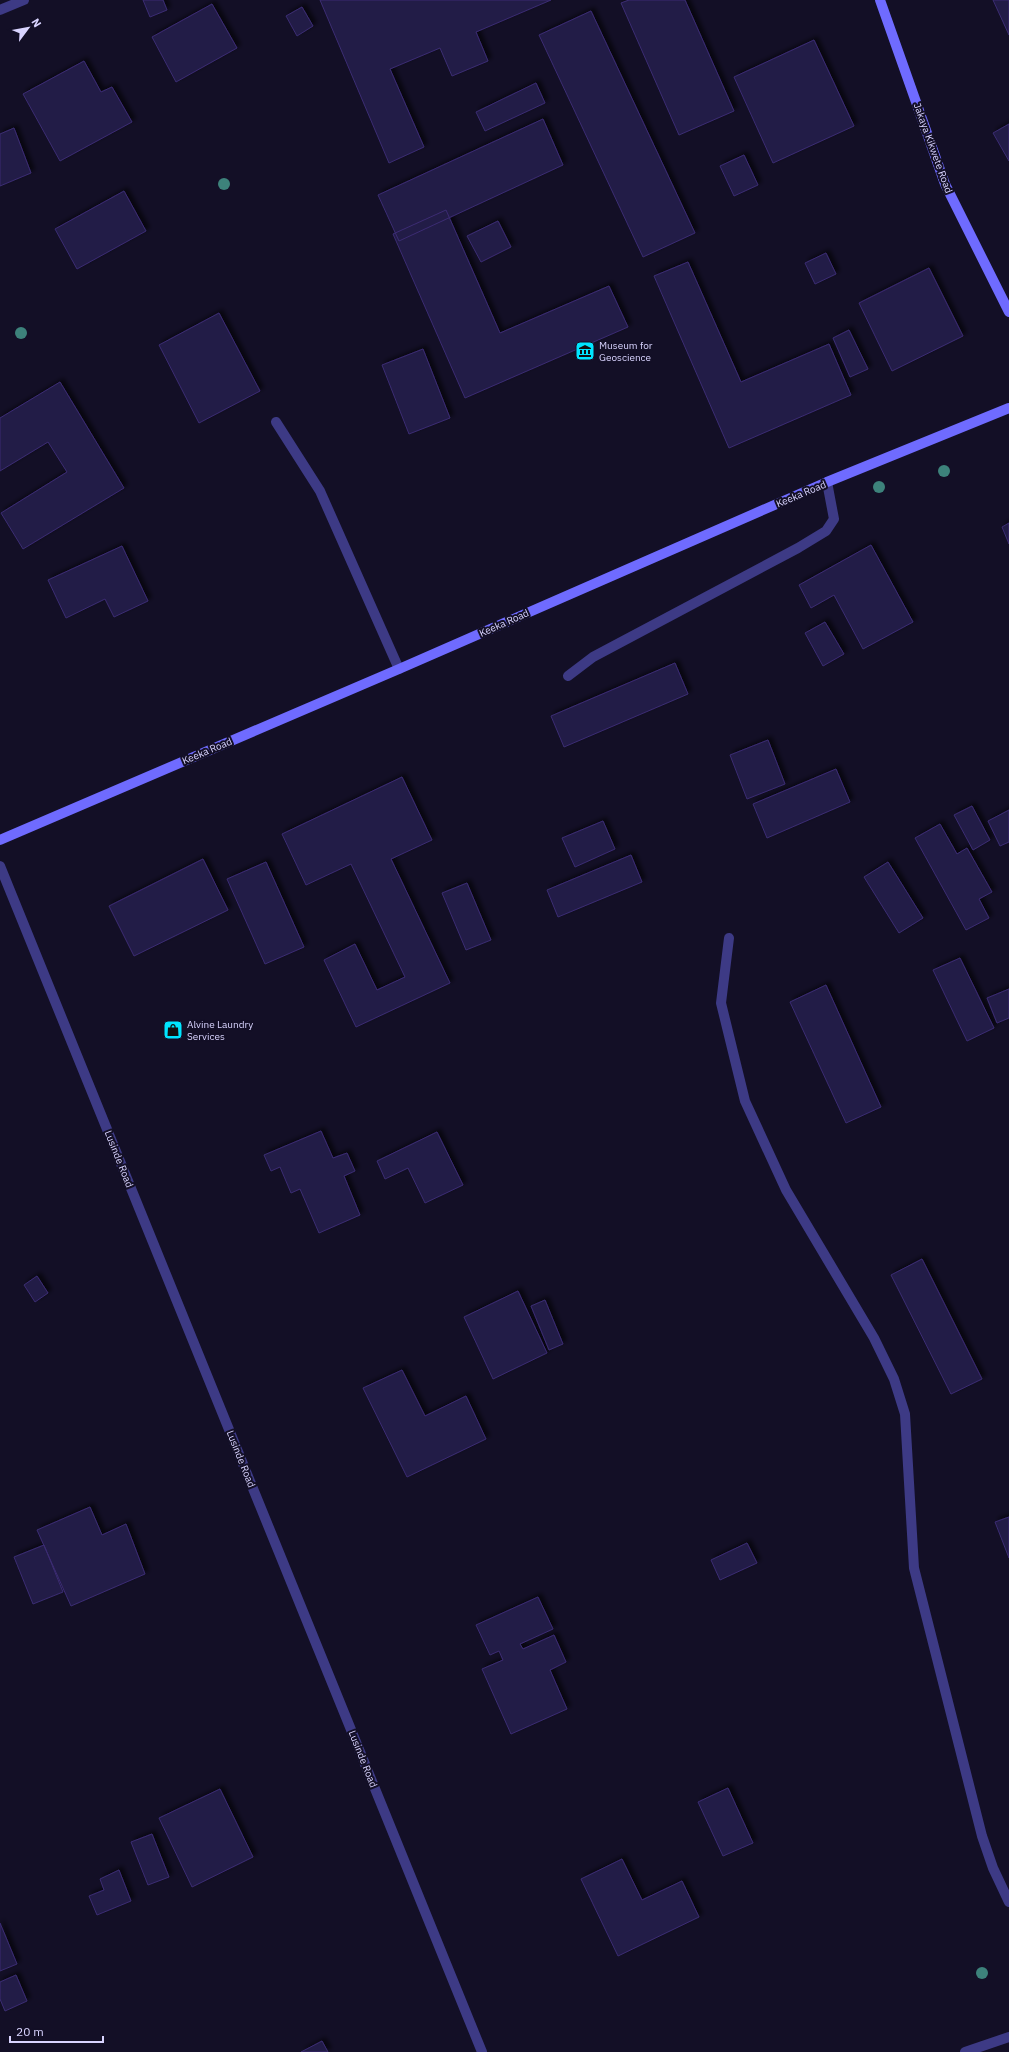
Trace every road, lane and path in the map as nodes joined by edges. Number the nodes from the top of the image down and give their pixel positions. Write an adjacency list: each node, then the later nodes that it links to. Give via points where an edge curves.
1 (24, 0): 3 (street)
2 (880, 0): 4 (street, Jakaya Kikwete Road, via 945,184)
3 (0, 10)
4 (1009, 312)
5 (1009, 408): 7 (street, Keeka Road)
6 (276, 422): 8 (street, via 320,491)
7 (827, 482): 8 (street, Keeka Road); 9 (street, via 834,519 826,531 593,657)
8 (399, 669): 10 (street, Keeka Road)
9 (568, 676)
10 (0, 840)
11 (0, 866): 15 (street, Lusinde Road)
12 (729, 938): 13 (street, via 721,1003 745,1100 786,1190 874,1338 894,1379 905,1414 914,1568 982,1836 992,1868)
13 (1009, 1902)
14 (1009, 2037): 16 (street)
15 (482, 2052)
16 (966, 2052)

